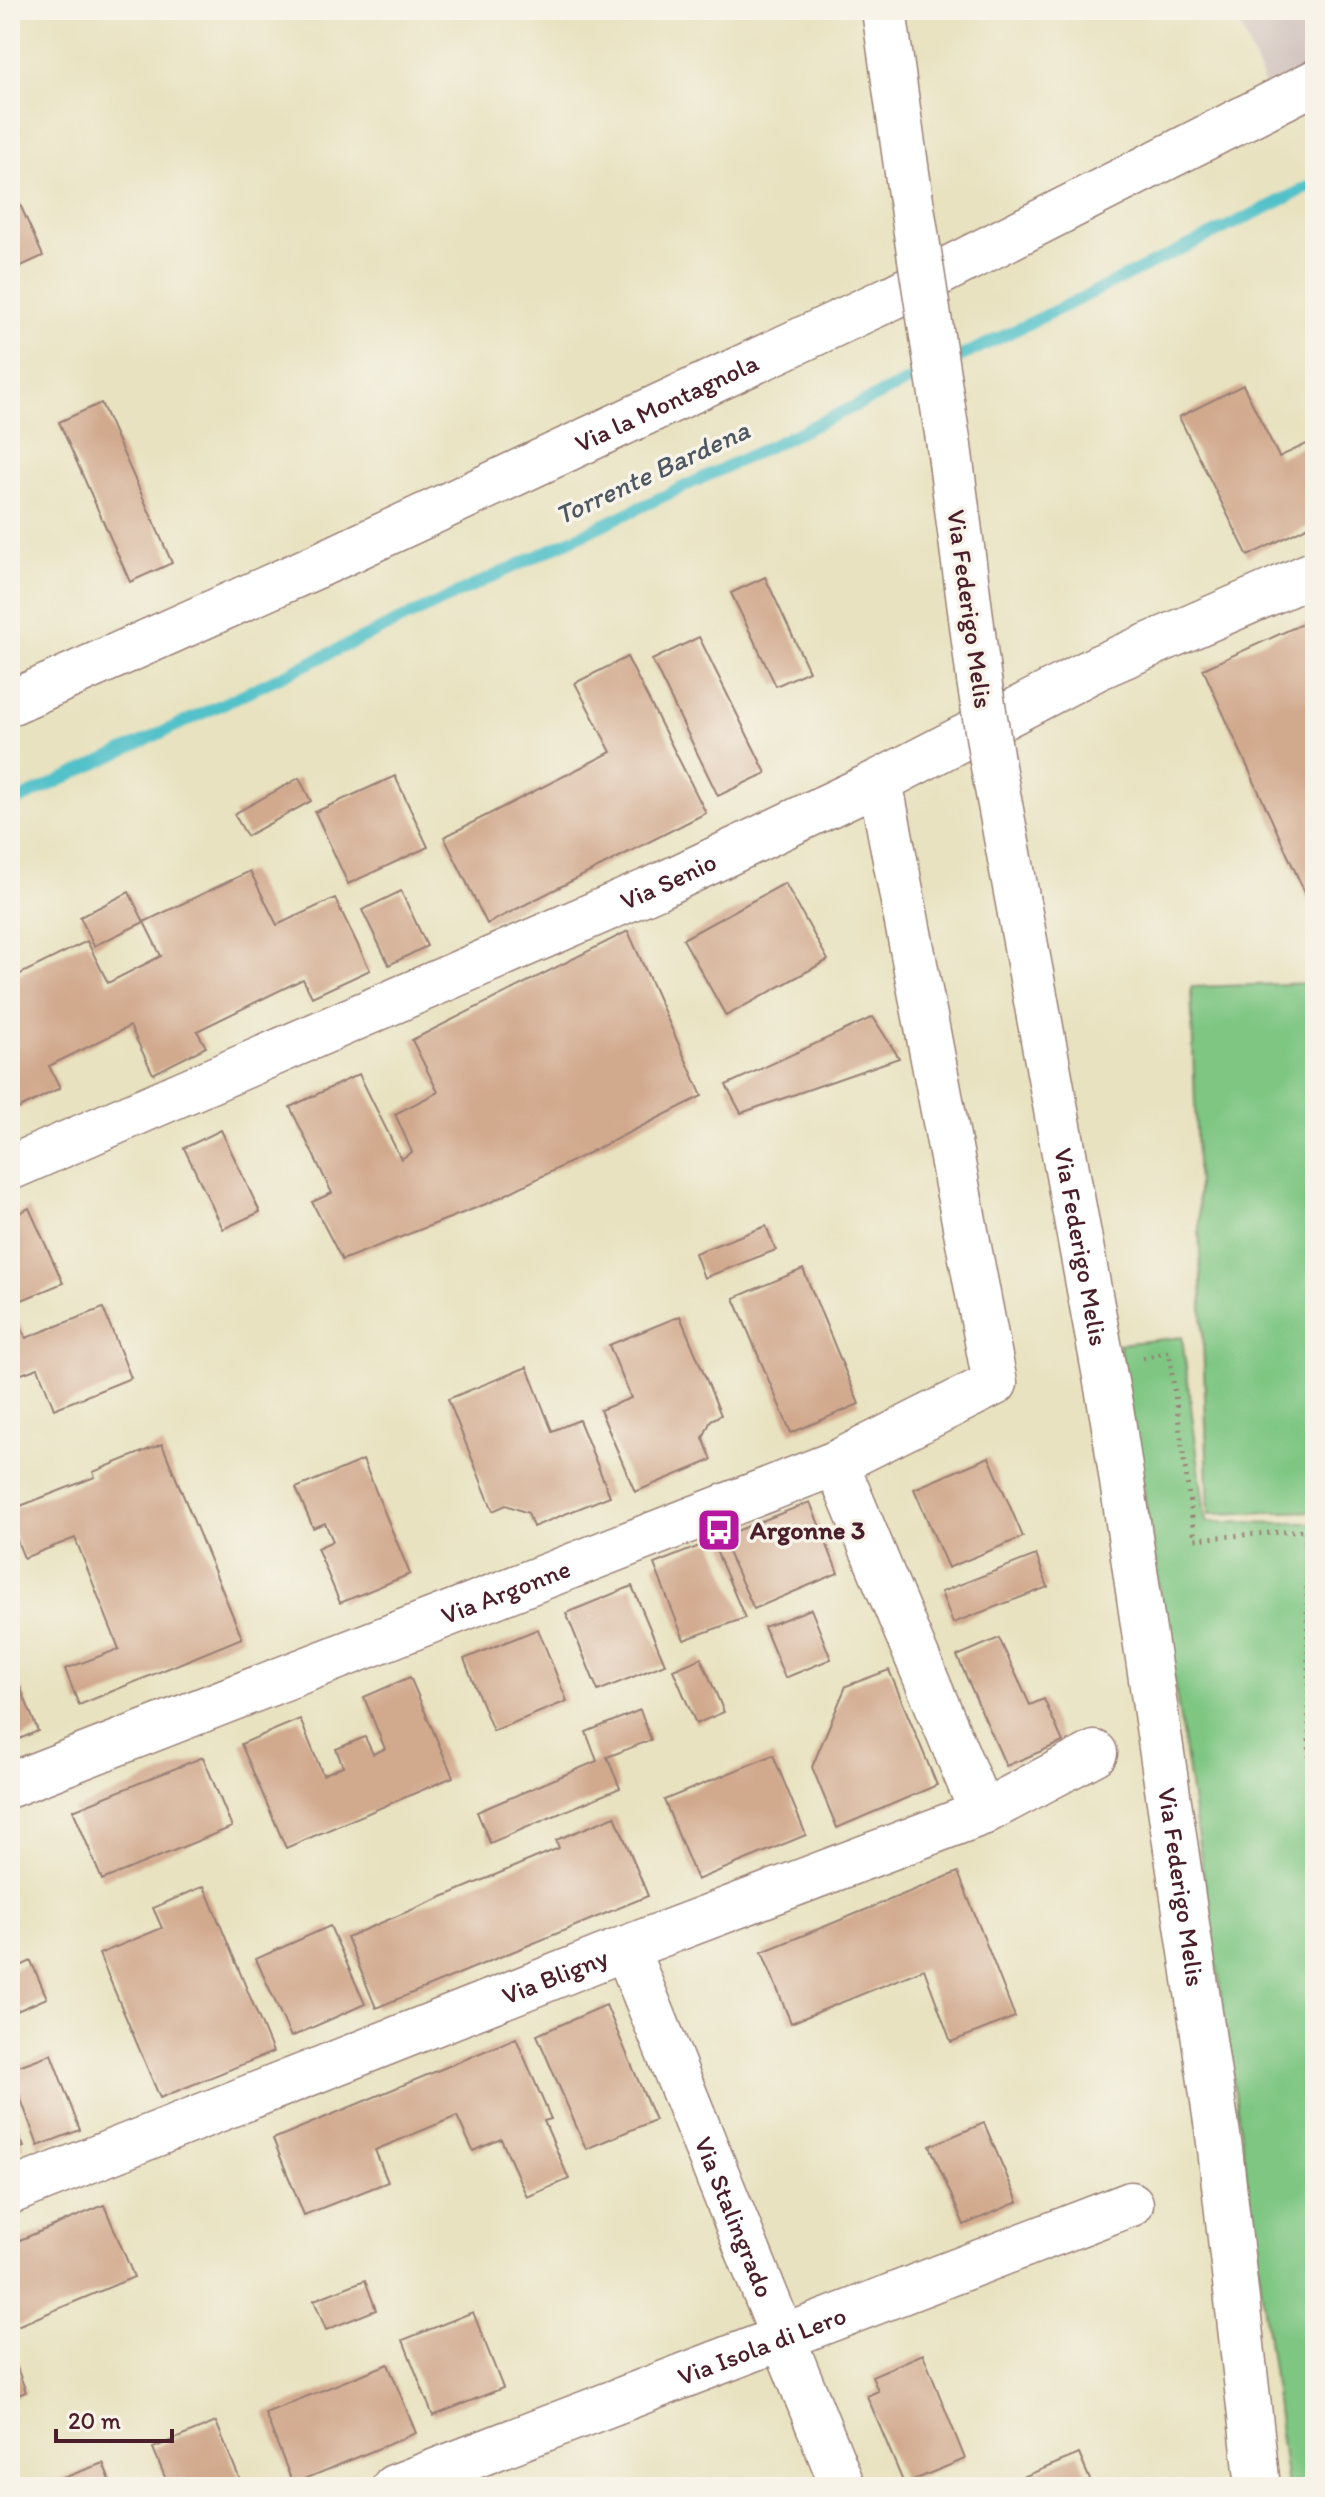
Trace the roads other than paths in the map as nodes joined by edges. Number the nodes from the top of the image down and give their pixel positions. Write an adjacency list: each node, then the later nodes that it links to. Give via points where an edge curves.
1 (884, 10): 17 (street, Via Federigo Melis, bridge, via 992,761 1113,1420 1220,2149)
2 (1315, 82): 4 (street, Via la Montagnola, via 893,297)
3 (1315, 573): 5 (street, Via Senio, via 1099,667)
4 (10, 703)
5 (880, 781): 6 (street, Via Senio, via 657,887); 7 (street, Via Argonne, via 995,1383)
6 (10, 1168)
7 (836, 1463): 9 (street, Via Argonne); 10 (street)
8 (1095, 1753): 10 (street, Via Bligny)
9 (10, 1785)
10 (982, 1813): 11 (street, Via Bligny)
11 (626, 1948): 12 (street, Via Bligny); 14 (street, Via Stalingrado)
12 (10, 2192)
13 (1131, 2204): 14 (street, Via Isola di Lero)
14 (782, 2340): 15 (street, Via Isola di Lero); 16 (street, Via Stalingrado)
15 (394, 2487)
16 (843, 2487)
17 (1258, 2487)

